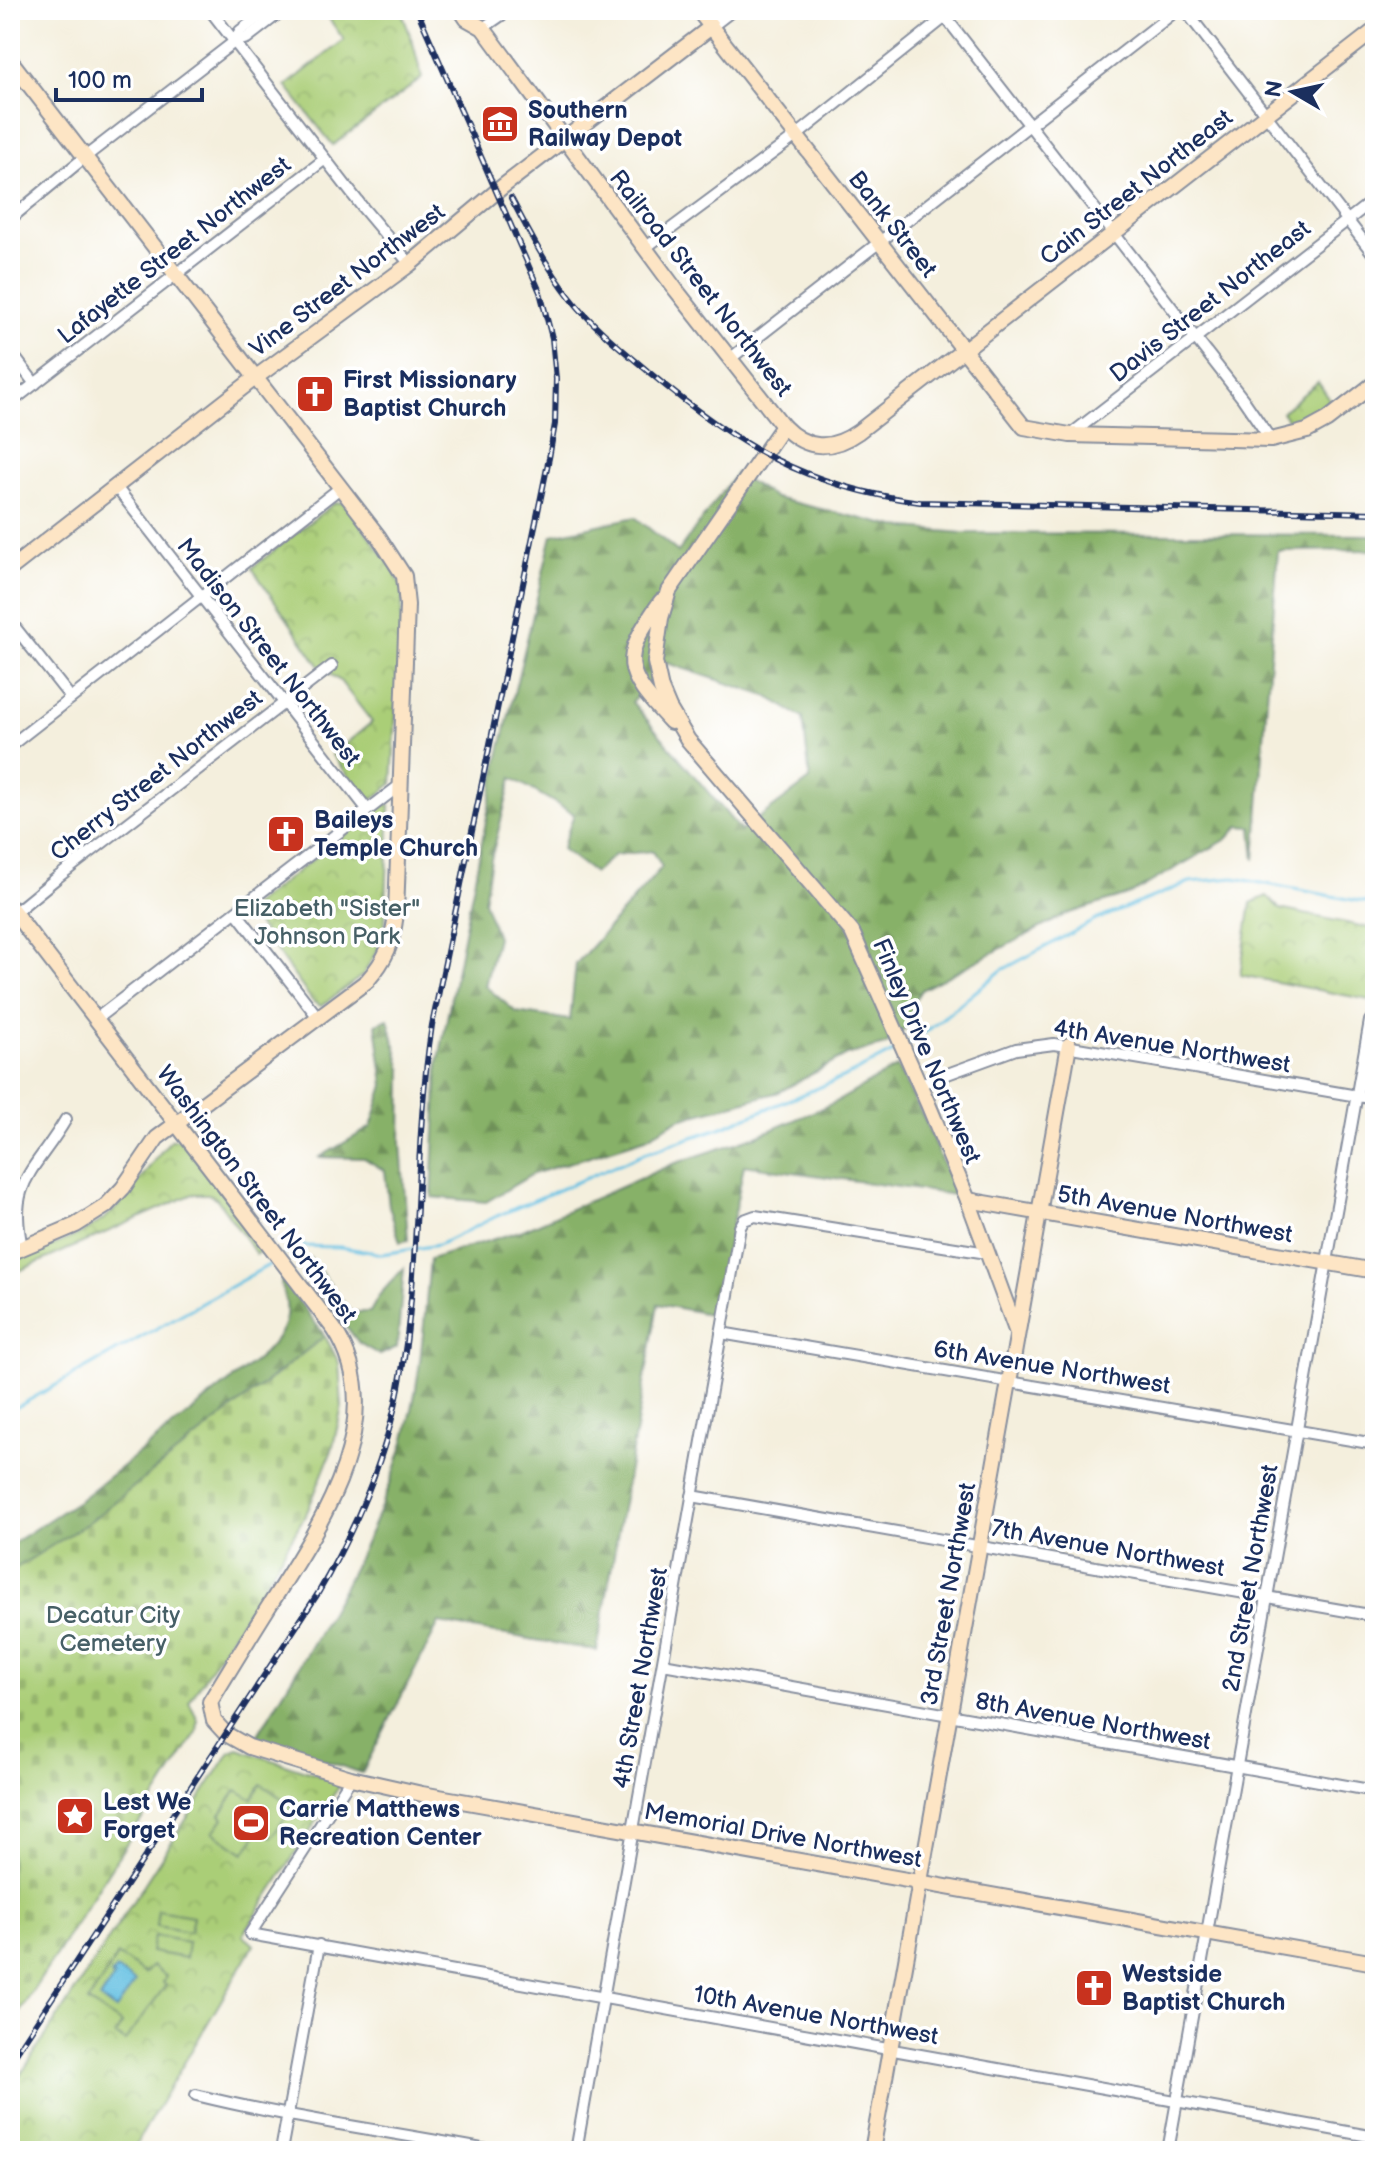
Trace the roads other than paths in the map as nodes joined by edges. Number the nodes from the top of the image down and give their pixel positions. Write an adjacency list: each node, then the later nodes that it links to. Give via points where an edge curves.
1 (210, 10): 15 (street)
2 (268, 10): 15 (street)
3 (283, 10): 15 (street)
4 (461, 10): 13 (street, Railroad Street Northwest)
5 (480, 10): 13 (street)
6 (509, 10): 13 (street)
7 (698, 10): 12 (street, Bank Street)
8 (733, 10): 12 (street)
9 (1177, 10): 18 (street)
10 (1185, 10): 17 (street)
11 (946, 12): 18 (street); 19 (street)
12 (711, 27): 19 (street, Bank Street); 20 (street, Vine Street Northwest)
13 (483, 28): 20 (street, Railroad Street Northwest)
14 (1375, 30): 17 (street, Cain Street Northeast)
15 (234, 42): 21 (street); 22 (street)
16 (10, 60): 21 (street)
17 (1265, 114): 25 (street); 26 (street, Cain Street Northeast)
18 (1029, 125): 26 (street); 27 (street)
19 (796, 136): 27 (street, Bank Street); 28 (street)
20 (564, 141): 28 (street, Railroad Street Northwest); 30 (street, Vine Street Northwest)
21 (85, 157): 24 (street); 31 (street)
22 (325, 159): 30 (street); 31 (street, Lafayette Street Northwest)
23 (1375, 199): 25 (street, Davis Street Northeast)
24 (10, 219)
25 (1346, 220): 29 (street); 32 (street, Davis Street Northeast)
26 (1113, 233): 32 (street); 33 (street, Cain Street Northeast)
27 (878, 243): 33 (street, Bank Street); 35 (street)
28 (645, 248): 35 (street, Railroad Street Northwest)
29 (1375, 256)
30 (410, 264): 36 (street, Vine Street Northwest)
31 (177, 273): 36 (street); 38 (street, Lafayette Street Northwest)
32 (1195, 338): 42 (street, Davis Street Northeast); 43 (street)
33 (962, 350): 40 (street, Cain Street Northeast); 42 (street, Bank Street, via 1024,427)
34 (10, 351): 38 (street)
35 (731, 358): 41 (street, Railroad Street Northwest)
36 (255, 378): 44 (street, Vine Street Northwest); 45 (street)
37 (1375, 383): 43 (street, Bank Street, via 1307,431)
38 (35, 384): 39 (street, Lafayette Street Northwest)
39 (10, 403)
40 (873, 419): 41 (street, Railroad Street Northwest, via 848,439 825,447 794,437)
41 (783, 426): 47 (street, Finley Drive Northwest)
42 (1070, 435): 43 (street, Bank Street)
43 (1271, 440)
44 (116, 487): 46 (street, Vine Street Northwest); 48 (street, Madison Street Northwest)
45 (340, 488): 48 (street); 55 (street, via 399,565 406,587)
46 (10, 569)
47 (669, 591): 53 (street, Finley Drive Northwest, via 655,662 669,708); 53 (street, Finley Drive Northwest, via 631,656 634,678)
48 (200, 597): 51 (street); 52 (street, Madison Street Northwest)
49 (10, 621): 51 (street)
50 (332, 666): 52 (street, Cherry Street Northwest)
51 (71, 698): 54 (street)
52 (283, 703): 56 (street, Madison Street Northwest); 58 (street, Cherry Street Northwest)
53 (688, 740): 63 (street, Finley Drive Northwest, via 852,932)
54 (10, 746)
55 (399, 786): 56 (street); 60 (street, via 391,947 367,981)
56 (367, 809): 57 (street)
57 (236, 912): 60 (street); 61 (street)
58 (11, 914): 61 (street, Washington Street Northwest)
59 (1375, 1015): 64 (street, 2nd Street Northwest)
60 (317, 1016): 67 (street)
61 (96, 1019): 67 (street, Washington Street Northwest)
62 (1069, 1045): 63 (street, 4th Avenue Northwest, via 1031,1045); 64 (street, 4th Avenue Northwest); 69 (street, 3rd Street Northwest)
63 (920, 1084): 68 (street, Finley Drive Northwest)
64 (1357, 1095): 65 (street, 4th Avenue Northwest); 72 (street, 2nd Street Northwest)
65 (1375, 1099)
66 (66, 1119): 70 (street, via 24,1182 17,1204)
67 (176, 1124): 70 (street, via 149,1148 106,1206); 84 (street, Washington Street Northwest, via 347,1348 357,1394 346,1463 332,1497)
68 (968, 1200): 69 (street, 5th Avenue Northwest); 71 (street, Finley Drive Northwest)
69 (1039, 1212): 72 (street, 5th Avenue Northwest); 75 (street, 3rd Street Northwest)
70 (16, 1250)
71 (987, 1253): 74 (street, 4th Street Northwest, via 749,1216 740,1227); 75 (street, Finley Drive Northwest)
72 (1328, 1263): 73 (street, 5th Avenue Northwest); 77 (street, 2nd Street Northwest)
73 (1375, 1271)
74 (721, 1333): 76 (street, 6th Avenue Northwest); 79 (street, 4th Street Northwest)
75 (1017, 1333): 76 (street, 3rd Street Northwest)
76 (1008, 1379): 77 (street, 6th Avenue Northwest); 80 (street, 3rd Street Northwest)
77 (1296, 1429): 78 (street, 6th Avenue Northwest); 81 (street, 2nd Street Northwest)
78 (1375, 1444)
79 (692, 1496): 80 (street, 7th Avenue Northwest); 83 (street, 4th Street Northwest)
80 (979, 1546): 81 (street, 7th Avenue Northwest); 85 (street, 3rd Street Northwest)
81 (1269, 1597): 82 (street, 7th Avenue Northwest); 86 (street, 2nd Street Northwest)
82 (1375, 1616)
83 (663, 1664): 85 (street, 8th Avenue Northwest); 89 (street, 4th Street Northwest)
84 (210, 1702): 87 (street, Memorial Drive Northwest, via 214,1721 232,1738)
85 (949, 1715): 86 (street, 8th Avenue Northwest); 90 (street, 3rd Street Northwest)
86 (1238, 1767): 88 (street, 8th Avenue Northwest); 91 (street, 2nd Street Northwest)
87 (351, 1778): 89 (street, Memorial Drive Northwest); 92 (street, 10th Avenue Northwest, via 250,1934)
88 (1375, 1791)
89 (634, 1830): 90 (street, Memorial Drive Northwest); 94 (street, 4th Street Northwest)
90 (919, 1882): 91 (street, Memorial Drive Northwest); 95 (street, 3rd Street Northwest)
91 (1209, 1933): 93 (street, Memorial Drive Northwest); 97 (street, 2nd Street Northwest)
92 (319, 1945): 94 (street, 10th Avenue Northwest); 98 (street)
93 (1375, 1963)
94 (604, 1997): 95 (street, 10th Avenue Northwest); 102 (street, 4th Street Northwest)
95 (890, 2049): 97 (street, 10th Avenue Northwest); 103 (street, 3rd Street Northwest)
96 (196, 2095): 98 (street)
97 (1178, 2101): 99 (street, 10th Avenue Northwest); 104 (street, 2nd Street Northwest)
98 (287, 2117): 100 (street); 101 (street)
99 (1375, 2137)
100 (281, 2151)
101 (493, 2151)
102 (576, 2151)
103 (872, 2151)
104 (1168, 2151)

